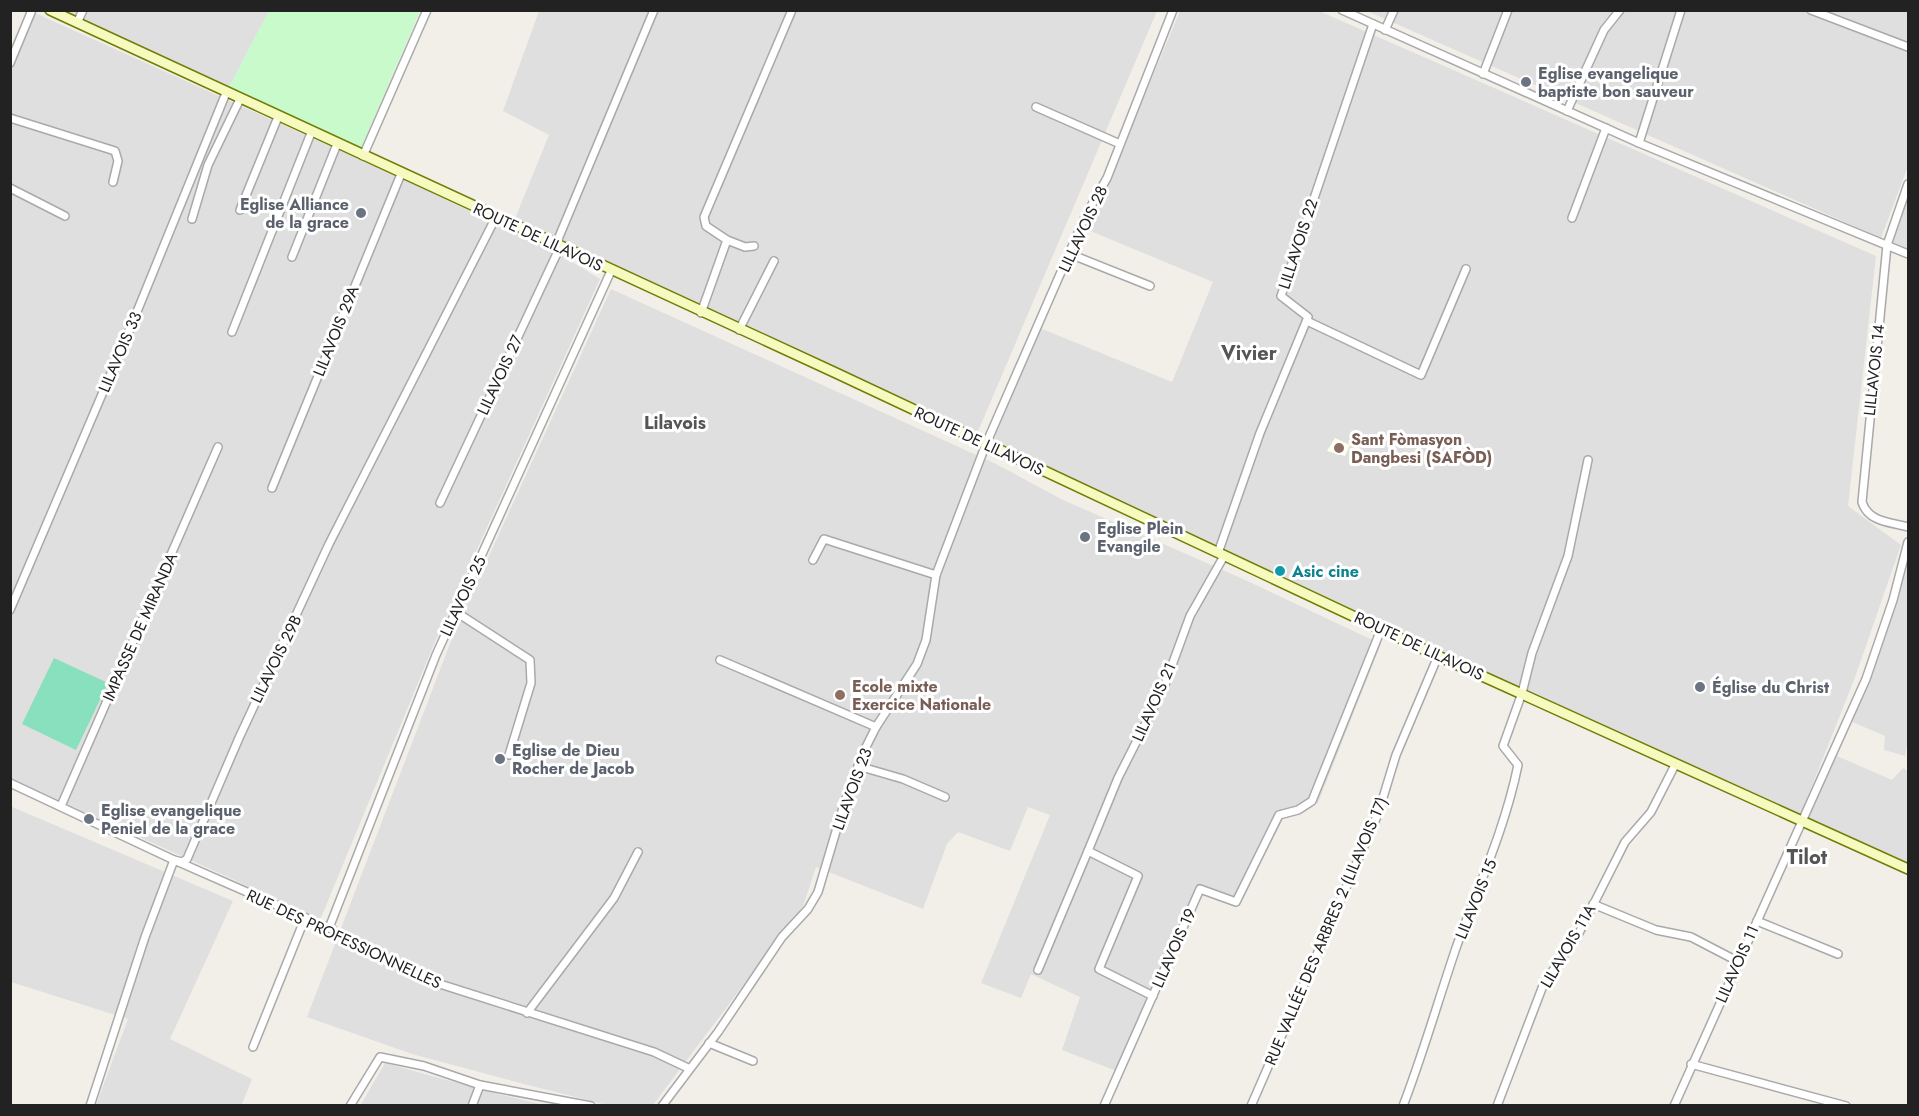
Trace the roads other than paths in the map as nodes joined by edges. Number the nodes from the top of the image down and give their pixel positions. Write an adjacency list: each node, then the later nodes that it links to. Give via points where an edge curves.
1 (32, 10): 18 (street)
2 (50, 10): 14 (main road, ROUTE DE LILAVOIS)
3 (83, 10): 14 (street)
4 (427, 10): 31 (street)
5 (654, 10): 42 (street, LILAVOIS 27)
6 (792, 10): 41 (street, via 704,217 706,226)
7 (1173, 10): 30 (street, LILLAVOIS 28)
8 (1342, 10): 15 (street)
9 (1394, 10): 16 (street)
10 (1508, 10): 19 (street)
11 (1620, 10): 23 (street, via 1604,30)
12 (1681, 10): 28 (street)
13 (1811, 10): 17 (street)
14 (77, 23): 20 (main road, ROUTE DE LILAVOIS)
15 (1372, 24): 16 (street); 53 (street, LILLAVOIS 22, via 1281,296 1308,317)
16 (1386, 30): 19 (street)
17 (1908, 47)
18 (10, 63)
19 (1483, 74): 23 (street)
20 (226, 93): 21 (main road, ROUTE DE LILAVOIS); 66 (street, LILAVOIS 33)
21 (240, 99): 24 (main road, ROUTE DE LILAVOIS); 40 (street, via 208,165)
22 (1036, 107): 30 (street)
23 (1567, 111): 26 (street)
24 (278, 117): 27 (main road, ROUTE DE LILAVOIS); 36 (street)
25 (10, 118): 33 (street, via 115,151 118,161)
26 (1606, 128): 28 (street); 39 (street)
27 (311, 133): 29 (main road, ROUTE DE LILAVOIS); 55 (street)
28 (1639, 143): 43 (street)
29 (337, 144): 31 (main road, ROUTE DE LILAVOIS); 47 (street)
30 (1120, 144): 45 (street, LILLAVOIS 28)
31 (363, 156): 32 (main road, ROUTE DE LILAVOIS)
32 (401, 174): 38 (main road, ROUTE DE LILAVOIS); 59 (street, LILAVOIS 29A)
33 (112, 182)
34 (1908, 184): 43 (street, LILLAVOIS 14)
35 (10, 188): 37 (street)
36 (240, 210)
37 (65, 216)
38 (496, 217): 42 (main road, ROUTE DE LILAVOIS); 82 (street, LILAVOIS 29B, via 329,544 187,859)
39 (1572, 218)
40 (192, 219)
41 (727, 240): 44 (street); 52 (street)
42 (558, 245): 50 (main road, ROUTE DE LILAVOIS); 60 (street, LILAVOIS 27)
43 (1887, 245): 46 (street); 61 (street, LILLAVOIS 14, via 1862,502 1872,518)
44 (754, 246)
45 (1070, 254): 51 (street); 56 (street, LILLAVOIS 28)
46 (1908, 254)
47 (292, 257)
48 (774, 261): 54 (street)
49 (1466, 269): 53 (street, via 1421,375)
50 (611, 271): 52 (main road, ROUTE DE LILAVOIS); 67 (street, LILAVOIS 25)
51 (1150, 286)
52 (701, 313): 54 (main road, ROUTE DE LILAVOIS)
53 (1307, 321): 63 (street, via 1260,433)
54 (739, 330): 56 (main road, ROUTE DE LILAVOIS)
55 (231, 333)
56 (986, 444): 63 (main road, ROUTE DE LILAVOIS); 65 (street, LILAVOIS 23)
57 (218, 447): 78 (street, IMPASSE DE MIRANDA)
58 (1588, 459): 71 (street, via 1568,556 1532,653)
59 (272, 488)
60 (440, 503)
61 (1908, 527)
62 (1908, 542): 79 (street, via 1874,659)
63 (1221, 554): 68 (main road, ROUTE DE LILAVOIS); 80 (street, LILAVOIS 21)
64 (813, 560): 65 (street, via 824,539)
65 (936, 575): 72 (street, LILAVOIS 23, via 926,640 917,663)
66 (10, 610)
67 (456, 612): 73 (street, via 530,660 531,683); 87 (street, LILAVOIS 25)
68 (1382, 627): 69 (main road, ROUTE DE LILAVOIS); 91 (street, LILAVOIS 19, via 1312,801 1279,815 1236,902 1200,890)
69 (1438, 656): 71 (main road, ROUTE DE LILAVOIS); 106 (street, RUE VALLÉE DES ARBRES 2 (LILAVOIS 17), via 1396,755 1378,814)
70 (720, 660): 72 (street)
71 (1522, 693): 75 (main road, ROUTE DE LILAVOIS); 107 (street, LILAVOIS 15, via 1503,746 1518,765 1499,835)
72 (876, 728): 74 (street, LILAVOIS 23)
73 (509, 754)
74 (858, 765): 77 (street); 93 (street, LILAVOIS 23, via 818,892)
75 (1675, 765): 79 (main road, ROUTE DE LILAVOIS); 84 (street, LILAVOIS 11A, via 1651,812 1625,842)
76 (10, 783): 78 (street, RUE DES PROFESSIONNELLES)
77 (945, 796)
78 (62, 806): 82 (street, RUE DES PROFESSIONNELLES)
79 (1802, 823): 83 (main road, ROUTE DE LILAVOIS); 86 (street, LILAVOIS 11)
80 (1088, 851): 90 (street, LILAVOIS 21); 91 (street, via 1138,876 1099,969)
81 (638, 852): 92 (street, via 614,898)
82 (174, 860): 85 (street, RUE DES PROFESSIONNELLES); 100 (street)
83 (1908, 869)
84 (1593, 904): 89 (street, via 1656,930 1691,937); 108 (street, LILAVOIS 11A, via 1578,935 1545,983)
85 (305, 918): 87 (street, RUE DES PROFESSIONNELLES); 94 (street)
86 (1757, 921): 88 (street); 89 (street, LILAVOIS 11)
87 (329, 928): 92 (street, RUE DES PROFESSIONNELLES, via 424,979)
88 (1838, 954)
89 (1738, 962): 96 (street, LILAVOIS 11)
90 (1038, 970)
91 (1153, 996): 105 (street, LILAVOIS 19)
92 (527, 1013): 97 (street, RUE DES PROFESSIONNELLES, via 654,1052)
93 (709, 1043): 95 (street); 97 (street, LILAVOIS 23)
94 (253, 1047)
95 (753, 1061)
96 (1691, 1064): 109 (street, LILAVOIS 11); 110 (street)
97 (688, 1068): 104 (street, LILAVOIS 23)
98 (480, 1085): 99 (street); 101 (street, via 424,1066 380,1057); 102 (street)
99 (566, 1103): 103 (street)
100 (90, 1106)
101 (350, 1106)
102 (472, 1106)
103 (591, 1106)
104 (662, 1106)
105 (1104, 1106)
106 (1251, 1106)
107 (1402, 1106)
108 (1497, 1106)
109 (1674, 1106)
110 (1846, 1106)

